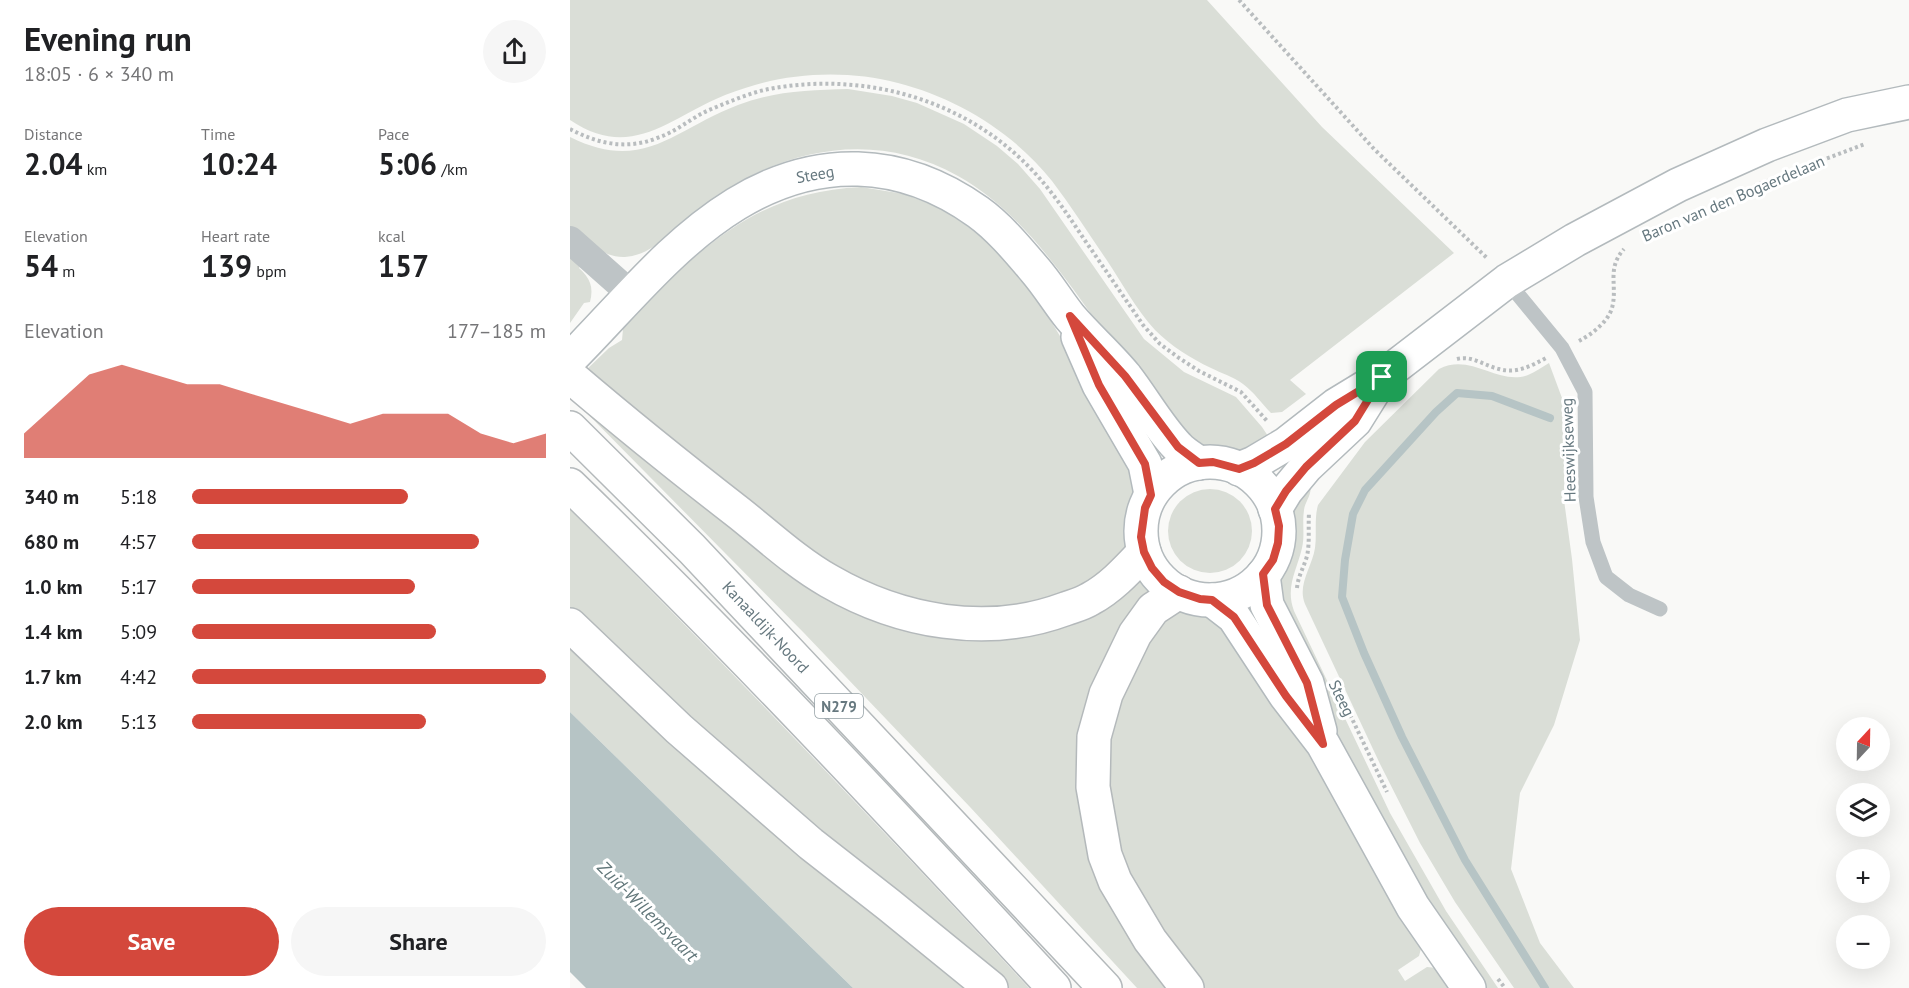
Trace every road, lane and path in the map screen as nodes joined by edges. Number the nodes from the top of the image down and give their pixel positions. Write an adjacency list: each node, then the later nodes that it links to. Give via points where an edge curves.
1 (1239, 0): 7 (path, via 1374,149)
2 (1909, 102): 7 (main road, Baron van den Bogaerdelaan, via 1847,115 1767,145 1678,185 1575,240)
3 (1872, 142): 4 (path, Baron van den Bogaerdelaan)
4 (1748, 188)
5 (570, 240): 8 (street)
6 (1629, 243): 10 (path, Baron van den Bogaerdelaan, via 1613,269 1612,309 1598,328)
7 (1498, 270): 10 (lane, Heeswijkseweg); 14 (main road, Baron van den Bogaerdelaan)
8 (631, 294): 9 (main road, Steeg, via 689,240 736,204 786,180 820,171 865,168 901,174 930,185 980,213 1035,270); 11 (main road, Steeg)
9 (1070, 316): 16 (main road, Steeg, via 1125,376 1178,447); 19 (main road, Steeg, via 1099,385 1145,464)
10 (1562, 348): 12 (path, Baron van den Bogaerdelaan, via 1517,371 1477,360); 27 (lane, Heeswijkseweg, via 1585,392 1586,497 1593,542 1606,577 1629,595)
11 (578, 350)
12 (1453, 360)
13 (570, 376): 22 (main road, via 796,558 829,581 896,611 939,621 1020,621 1090,599 1122,576)
14 (1382, 377): 17 (main road, Baron van den Bogaerdelaan, via 1336,405 1286,444); 20 (main road, Baron van den Bogaerdelaan, via 1355,421 1306,467)
15 (570, 428): 34 (main road, Kanaaldijk-Noord / N279, via 692,549)
16 (1199, 463): 17 (main road, via 1213,462); 19 (main road, via 1172,474)
17 (1239, 469): 20 (main road, via 1261,485)
18 (570, 485): 33 (main road, N279, via 670,582)
19 (1151, 495): 22 (main road, via 1142,522)
20 (1275, 509): 23 (main road, via 1278,543)
21 (1311, 509): 25 (path, via 1309,541)
22 (1144, 552): 24 (main road, via 1164,582)
23 (1263, 574): 26 (main road, via 1240,592); 30 (main road, Steeg, via 1267,605 1307,683)
24 (1179, 592): 26 (main road); 35 (main road, via 1153,609 1135,634 1106,693 1094,737 1093,787 1105,855 1115,881 1150,940)
25 (1296, 596)
26 (1212, 600): 30 (main road, Steeg, via 1234,617)
27 (1660, 609)
28 (570, 626): 32 (main road, via 679,729 811,844)
29 (1341, 696): 31 (path, Steeg)
30 (1323, 744): 36 (main road, Steeg, via 1413,907)
31 (1387, 793)
32 (991, 988)
33 (1054, 988)
34 (1104, 988)
35 (1187, 988)
36 (1469, 988)

